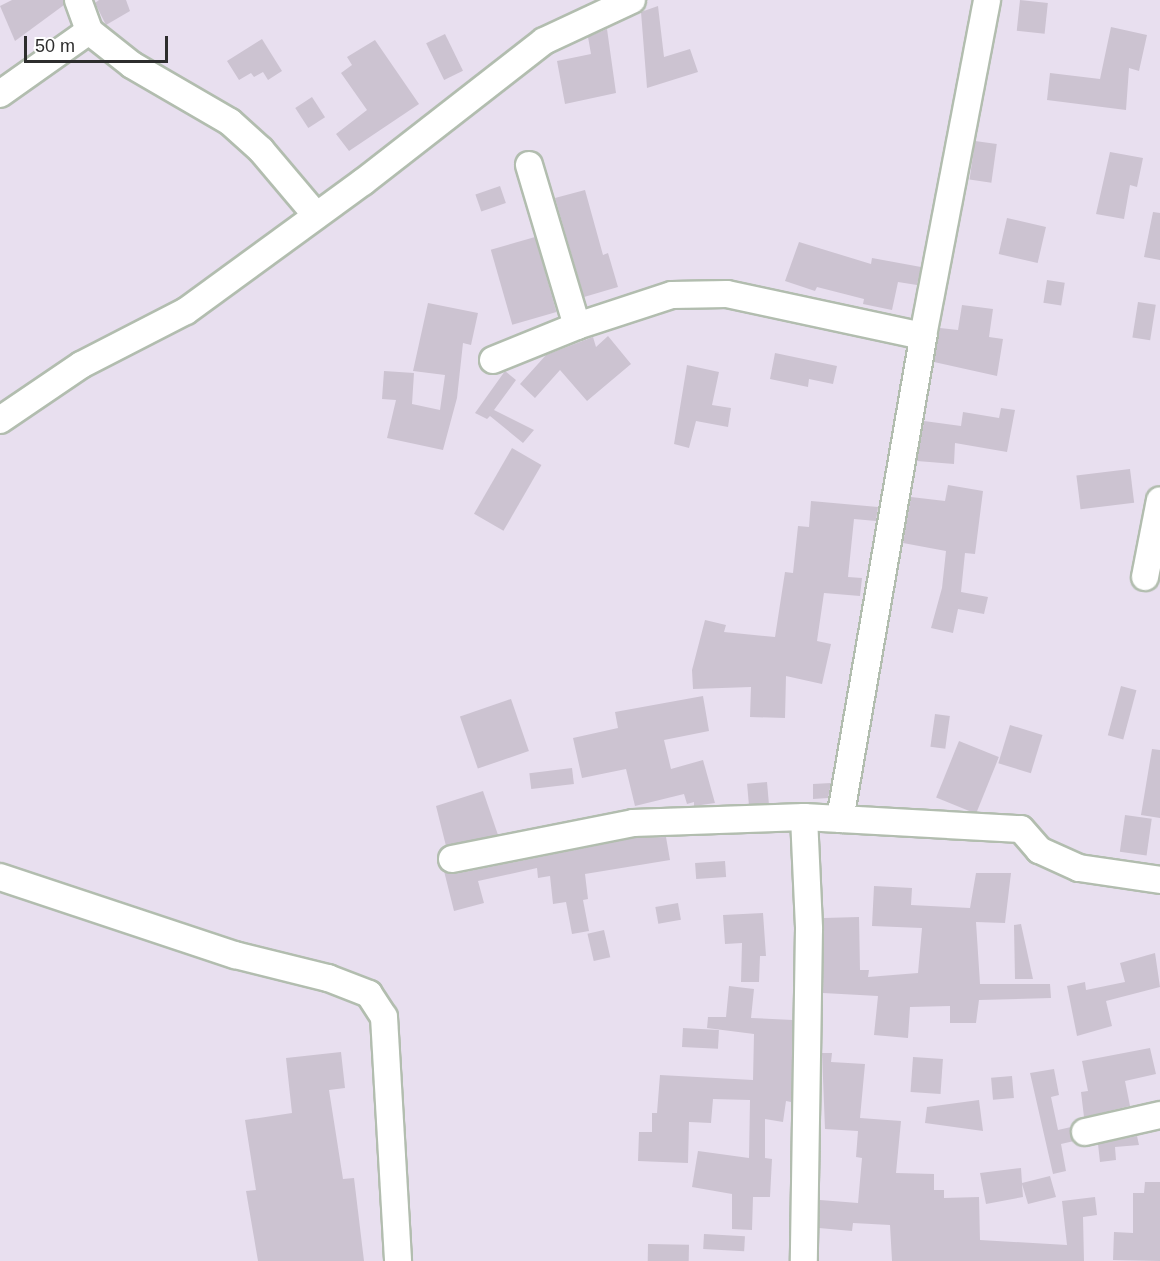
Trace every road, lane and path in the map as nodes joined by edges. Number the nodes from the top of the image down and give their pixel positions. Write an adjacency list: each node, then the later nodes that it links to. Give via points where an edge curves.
1 (78, 0): 4 (street)
2 (632, 0): 7 (street, via 544,41)
3 (987, 0): 9 (street)
4 (89, 31): 5 (street); 7 (street, via 132,65 230,122 261,150)
5 (0, 94)
6 (529, 165): 8 (street)
7 (316, 215): 11 (street, via 186,311 81,365)
8 (577, 326): 9 (street, via 672,295 727,294); 10 (street)
9 (923, 336): 15 (street)
10 (493, 360)
11 (0, 420)
12 (1160, 500): 13 (street)
13 (1145, 577)
14 (804, 817): 15 (street); 16 (street, via 633,823); 22 (street, via 809,929)
15 (840, 819): 18 (street, via 1021,829 1039,850 1079,868)
16 (452, 859)
17 (0, 877): 21 (street, via 235,955 328,978 369,994 384,1017)
18 (1160, 880)
19 (1160, 1115): 20 (street)
20 (1084, 1132)
21 (398, 1261)
22 (804, 1261)

